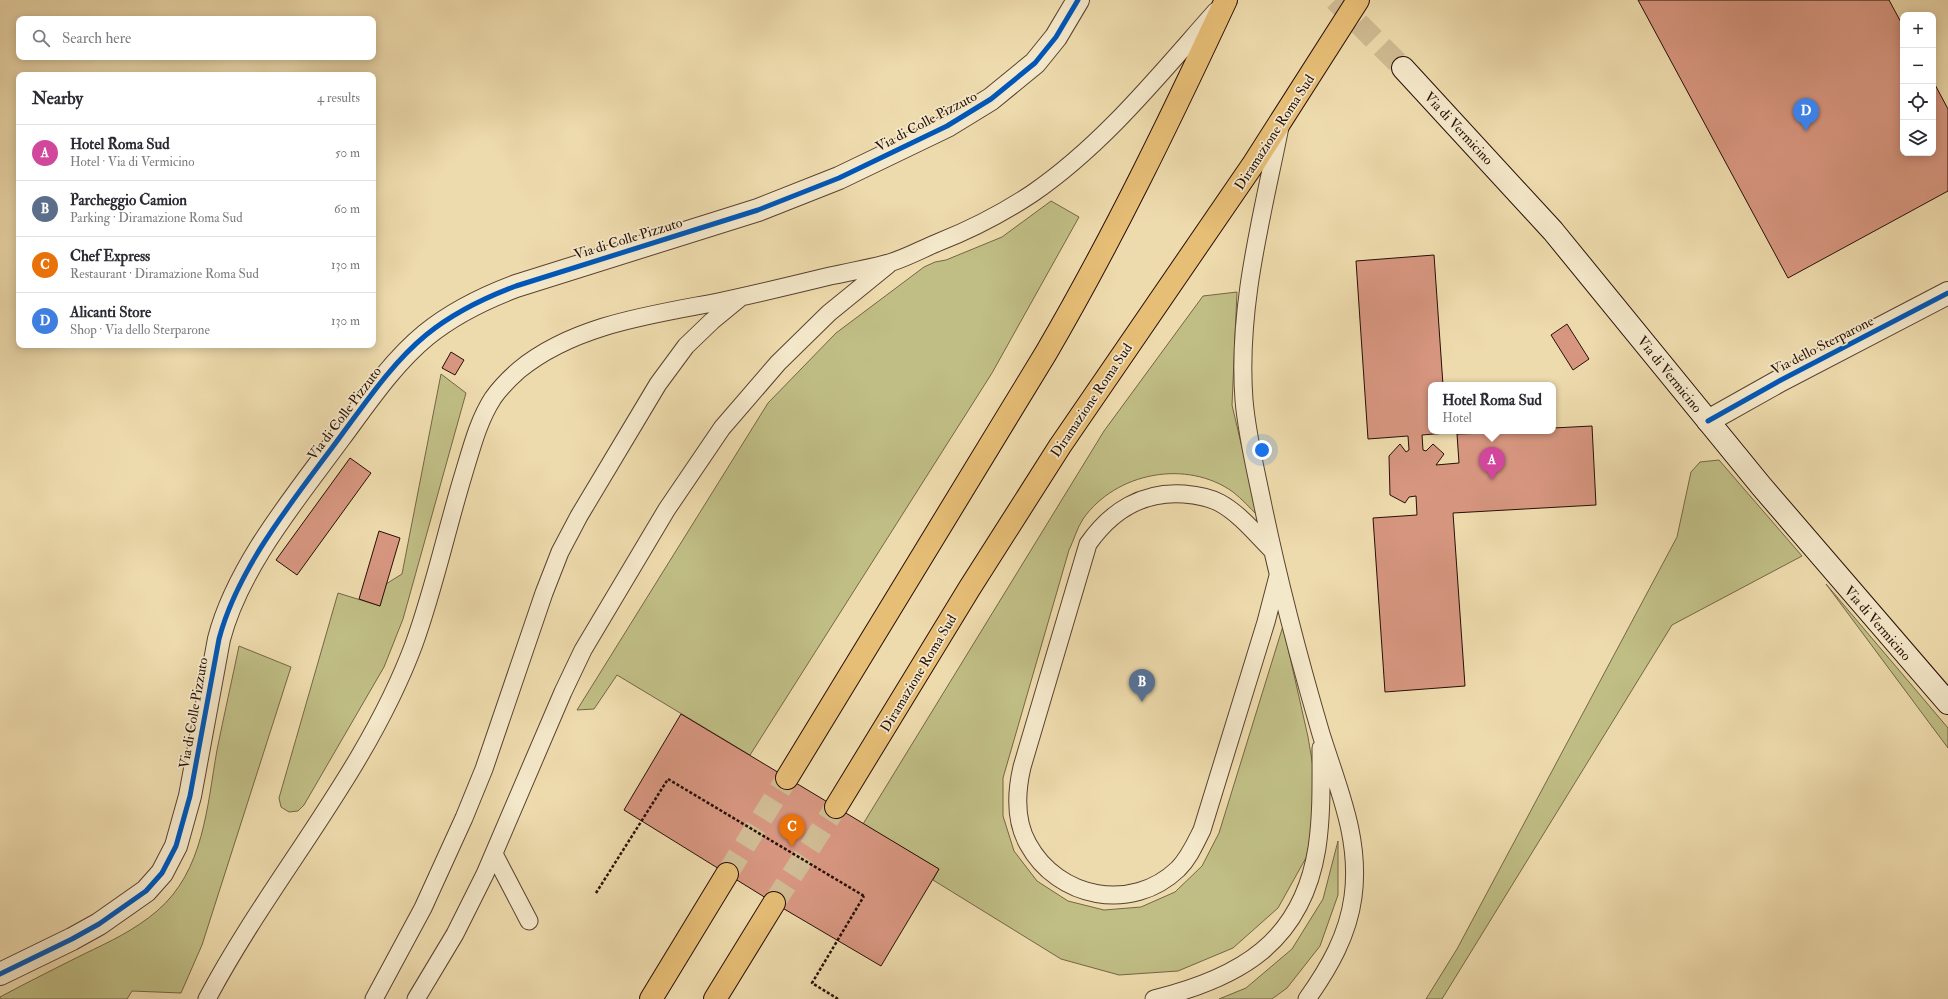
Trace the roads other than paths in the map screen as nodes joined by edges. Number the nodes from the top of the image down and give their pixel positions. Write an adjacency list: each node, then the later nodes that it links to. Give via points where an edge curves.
1 (1078, 0): 20 (street, Via di Colle Pizzuto, via 1056,37 1035,63 991,99 947,126 839,178 758,210 487,297 447,320 414,346 384,379 314,472 257,554 238,588 226,614 219,639 186,811 176,846 162,873 146,891 99,924)
2 (1226, 0): 6 (lane, via 1124,112 1089,147 1052,178 990,219); 14 (highway, via 1136,189 1081,292)
3 (1358, 0): 5 (highway, Diramazione Roma Sud)
4 (1403, 68): 9 (street, Via di Vermicino, via 1557,236)
5 (1282, 120): 10 (lane, via 1248,290 1243,348 1244,400 1248,430); 15 (highway, Diramazione Roma Sud, via 1060,446)
6 (892, 262): 8 (lane); 16 (lane, via 829,313 794,346 737,410 693,469 583,650)
7 (1948, 293): 9 (street, Via dello Sterparone)
8 (741, 297): 21 (lane, via 627,321 555,345 518,371 495,395 473,444 420,625 396,688 367,742); 22 (lane, via 697,334 671,366 569,534 544,593 502,718 464,818 420,914)
9 (1708, 421): 12 (street, Via di Vermicino)
10 (1272, 550): 11 (lane); 11 (lane, via 1218,502 1204,496 1174,493 1146,497 1120,510 1097,531 1088,544 1022,767 1017,797 1027,843 1036,858 1059,879 1087,893 1121,895 1149,888 1164,880 1188,858 1202,830)
11 (1278, 576): 13 (lane)
12 (1948, 703)
13 (1322, 735): 26 (lane, via 1321,803 1316,849 1305,888 1294,914 1268,946 1246,964 1204,984); 27 (lane, via 1347,813 1354,882 1353,898 1343,937 1329,966)
14 (787, 778)
15 (836, 807)
16 (494, 854): 19 (lane); 23 (lane, via 454,934)
17 (727, 874): 24 (highway)
18 (774, 903): 25 (highway)
19 (529, 921)
20 (0, 974)
21 (207, 999)
22 (374, 999)
23 (416, 999)
24 (651, 999)
25 (715, 999)
26 (1154, 999)
27 (1308, 999)

